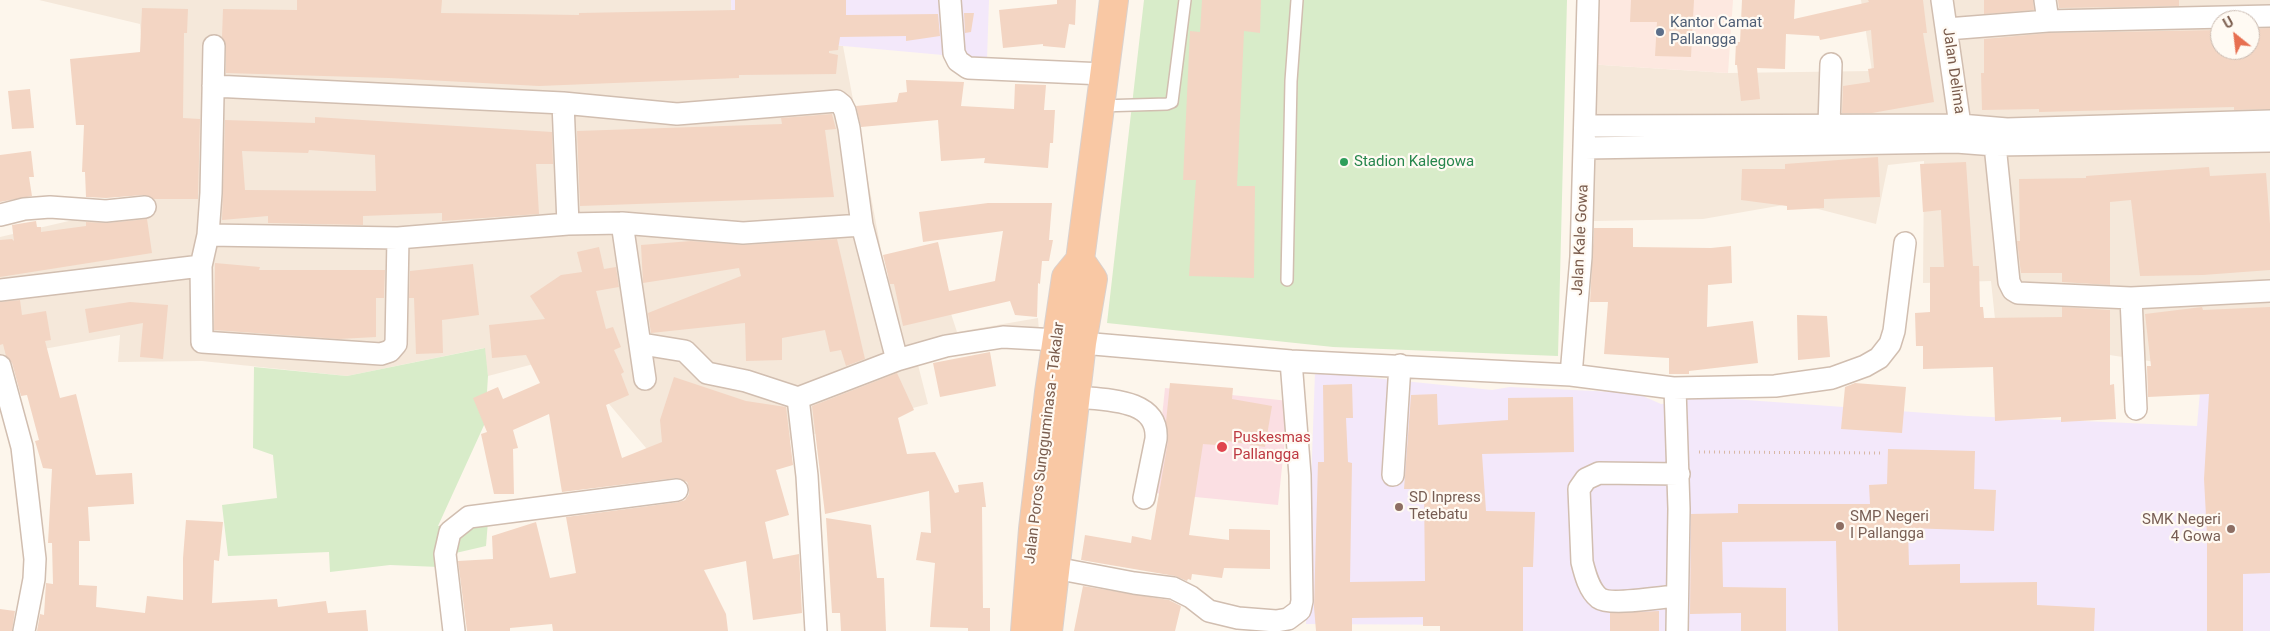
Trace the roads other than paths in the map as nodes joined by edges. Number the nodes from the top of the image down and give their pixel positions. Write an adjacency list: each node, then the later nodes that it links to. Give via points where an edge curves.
1 (950, 0): 13 (street, via 954,54 968,68)
2 (1114, 0): 13 (highway, Jalan Poros Sungguminasa - Takalar)
3 (1185, 0): 16 (lane, via 1172,102)
4 (1297, 0): 35 (lane, via 1291,81)
5 (1588, 0): 20 (street, Jalan Kale Gowa)
6 (1942, 0): 10 (street, Jalan Delima)
7 (2045, 0): 9 (street)
8 (2270, 16): 9 (street)
9 (2048, 21): 10 (street)
10 (1947, 29): 21 (street, Jalan Delima)
11 (214, 46): 14 (street)
12 (1831, 64): 19 (street)
13 (1104, 74): 16 (highway, Jalan Poros Sungguminasa - Takalar)
14 (214, 86): 15 (street); 31 (street)
15 (563, 103): 29 (street); 30 (street, via 677,114 837,102 845,111 849,128)
16 (1100, 106): 39 (highway, Jalan Poros Sungguminasa - Takalar, via 1080,260 1093,279)
17 (2270, 121): 22 (street)
18 (1694, 124): 19 (street); 20 (street); 24 (street)
19 (1829, 125): 21 (street)
20 (1586, 126): 25 (street, Jalan Kale Gowa)
21 (1958, 134): 22 (street); 24 (street)
22 (2001, 137): 23 (street); 38 (street, via 2004,245 2013,290 2018,293)
23 (2270, 141)
24 (1693, 147): 25 (street)
25 (1585, 148): 45 (street, Jalan Kale Gowa, via 1581,257)
26 (145, 207): 27 (street, via 106,211 50,207)
27 (0, 215)
28 (622, 223): 29 (street); 30 (street, via 742,233); 40 (street)
29 (568, 224): 32 (street)
30 (862, 225): 41 (street)
31 (208, 235): 32 (street); 34 (street)
32 (398, 238): 34 (street, via 396,344 381,354 202,342)
33 (1905, 243): 47 (street, via 1894,330 1890,344 1879,358 1832,378 1775,386)
34 (201, 266): 36 (street)
35 (1287, 280)
36 (0, 290)
37 (2270, 291): 38 (street)
38 (2131, 298): 50 (street)
39 (1070, 342): 41 (street, via 1003,337 946,346); 42 (street); 48 (highway, Jalan Poros Sungguminasa - Takalar); 60 (highway, Jalan Poros Sungguminasa - Takalar, via 1049,392)
40 (642, 344): 46 (street); 49 (street, via 685,351 707,373 746,381)
41 (897, 360): 49 (street)
42 (1292, 361): 43 (street); 55 (street, via 1300,476 1302,601 1295,616 1276,621 1223,616 1201,607 1191,597 1173,588)
43 (1400, 365): 45 (street); 52 (street)
44 (0, 366): 57 (street, via 22,447 35,559)
45 (1571, 375): 47 (street)
46 (645, 379)
47 (1675, 388): 51 (street)
48 (1076, 397): 54 (street, via 1131,405 1150,416 1157,431); 55 (highway, Jalan Poros Sungguminasa - Takalar)
49 (798, 398): 59 (street)
50 (2136, 409)
51 (1679, 474): 56 (street); 56 (street, via 1599,473 1586,479 1579,489 1582,562 1599,598 1606,601)
52 (1393, 475)
53 (678, 490): 58 (street, via 469,517 450,532 445,554)
54 (1144, 498)
55 (1055, 568): 61 (highway, Jalan Poros Sungguminasa - Takalar)
56 (1677, 596): 62 (street)
57 (24, 631)
58 (454, 631)
59 (816, 631)
60 (1025, 631)
61 (1048, 631)
62 (1678, 631)

